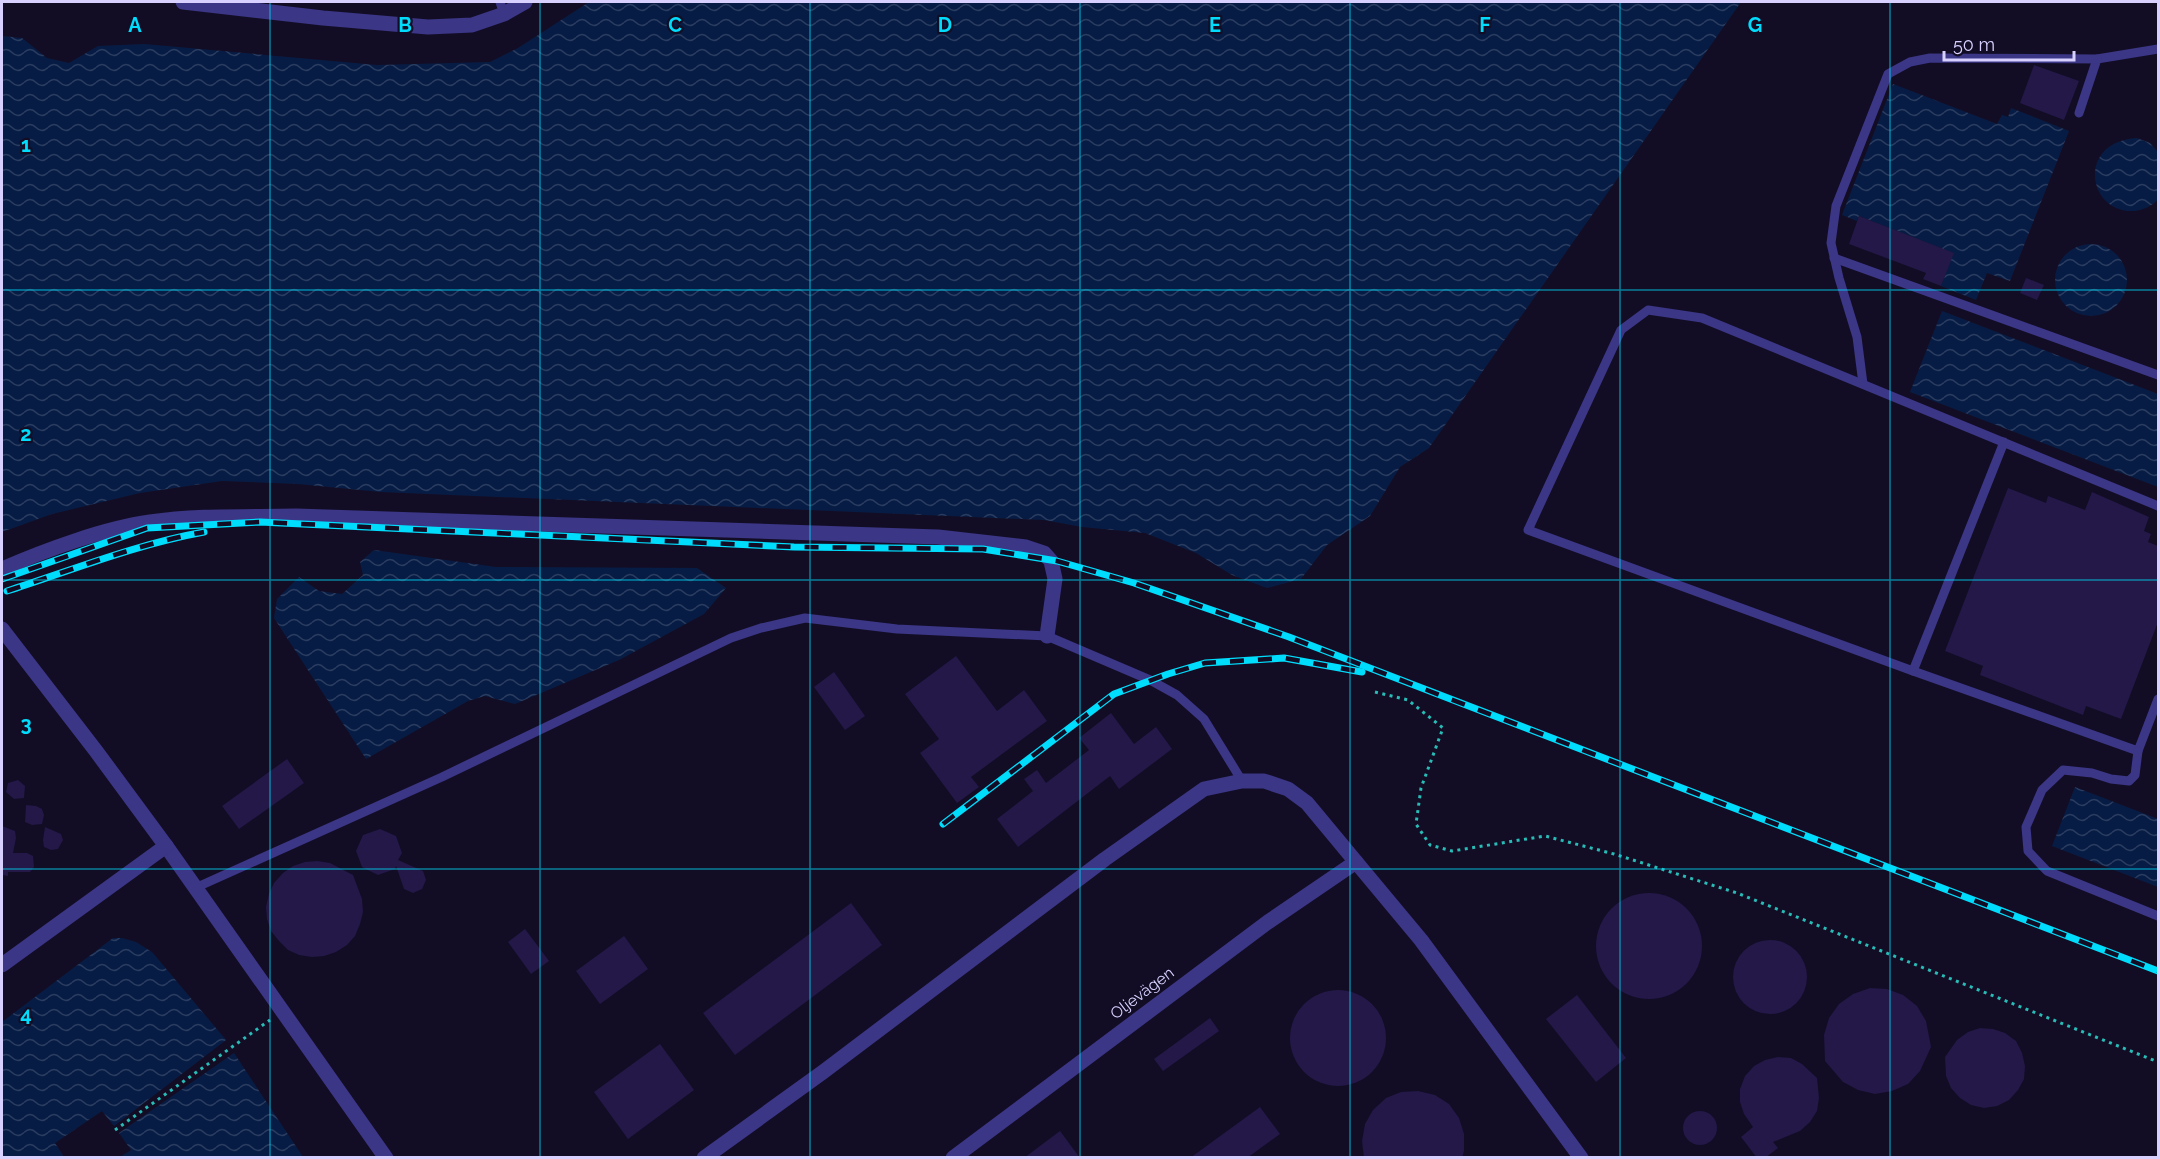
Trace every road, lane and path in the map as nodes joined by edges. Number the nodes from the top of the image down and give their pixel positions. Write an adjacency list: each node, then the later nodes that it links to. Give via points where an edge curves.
1 (183, 2): 3 (street, via 428,27 472,25)
2 (525, 2): 3 (street)
3 (502, 8)
4 (2158, 49): 5 (lane)
5 (2097, 59): 6 (lane); 7 (lane, via 1930,58 1910,62 1888,74 1836,206 1831,243)
6 (2079, 113)
7 (1834, 258): 8 (lane); 9 (lane, via 1857,336)
8 (2158, 375)
9 (1863, 384): 10 (lane); 15 (lane, via 1702,318 1648,310 1621,330 1528,530)
10 (2004, 442): 11 (lane); 15 (lane)
11 (2158, 506)
12 (2, 569): 14 (street, via 98,535 149,522 216,518 296,516 938,537 1026,547 1044,553 1051,561 1055,579)
13 (2, 629): 20 (street)
14 (1047, 636): 19 (lane, via 1177,695 1204,719); 22 (lane, via 897,629 805,618 761,628 732,638 442,777)
15 (1912, 671): 18 (lane)
16 (1375, 692): 26 (path, via 1408,699 1443,728 1420,788 1416,824 1430,845 1452,851 1545,837 1614,854 1737,893)
17 (2158, 699): 18 (lane)
18 (2138, 751): 23 (lane, via 2134,776 2129,781 2063,770 2042,790 2026,827 2028,851 2047,871)
19 (1242, 781): 21 (street, via 1264,781 1288,789 1307,804); 29 (street, via 1204,789)
20 (166, 846): 22 (street); 24 (street)
21 (1356, 862): 30 (street, Oljevägen, via 1268,922); 31 (street, via 1421,940)
22 (195, 888): 25 (street)
23 (2158, 916)
24 (2, 965)
25 (283, 1011): 27 (path); 28 (street)
26 (2158, 1062)
27 (116, 1130)
28 (386, 1158)
29 (704, 1158)
30 (953, 1158)
31 (1581, 1158)

